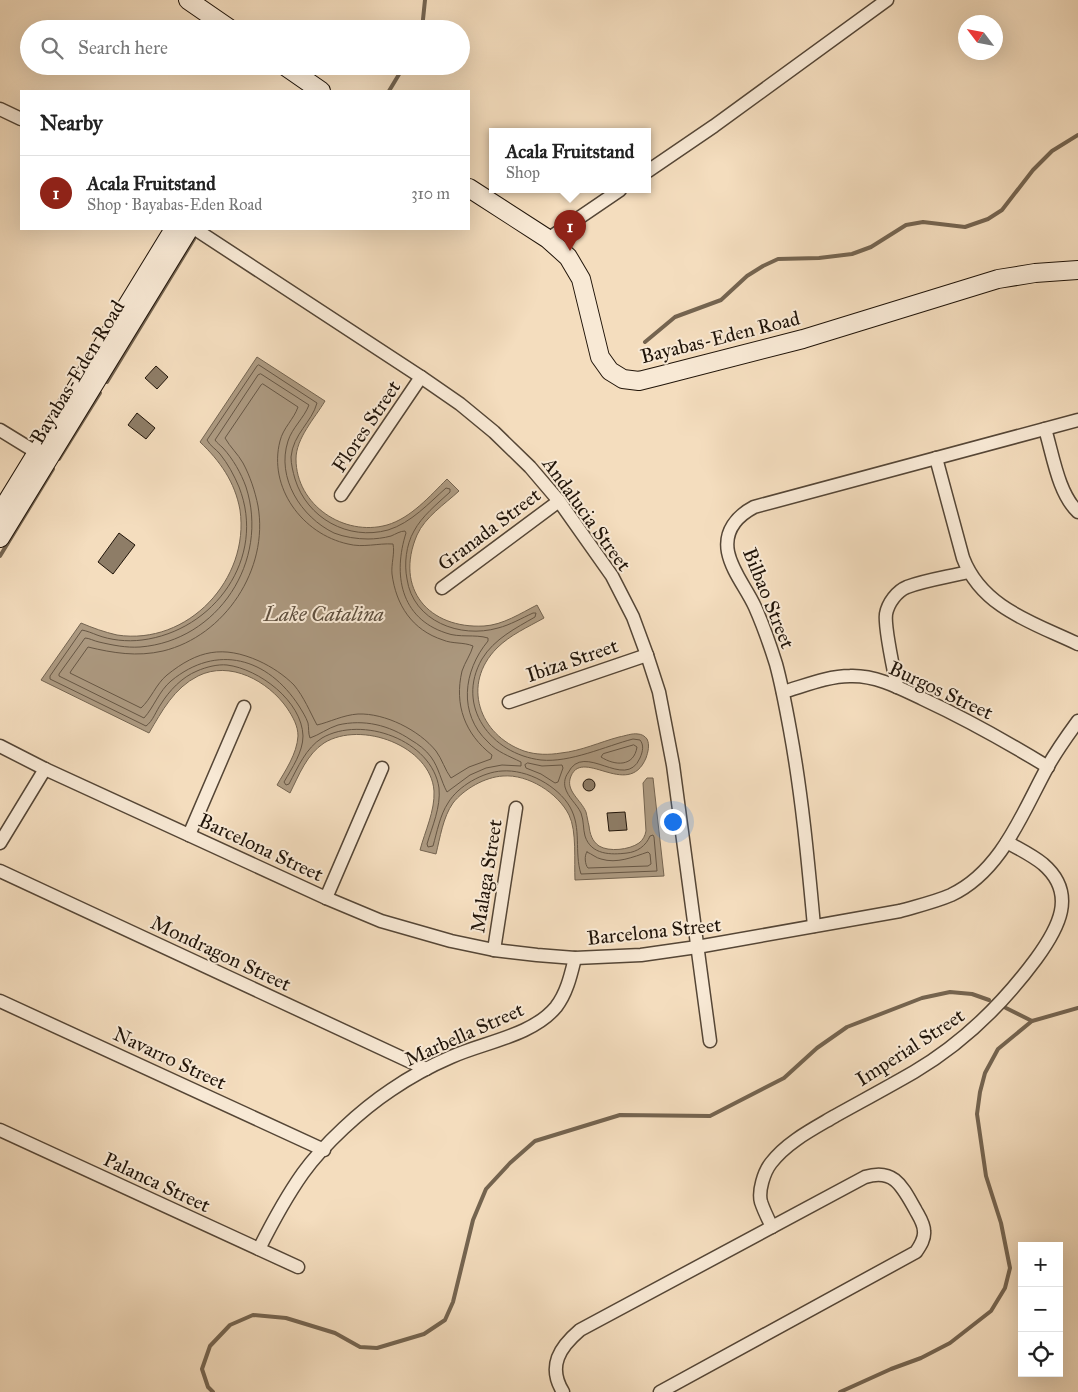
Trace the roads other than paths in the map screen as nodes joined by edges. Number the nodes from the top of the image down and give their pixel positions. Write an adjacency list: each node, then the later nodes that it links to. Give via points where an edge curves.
1 (188, 0): 3 (street)
2 (887, 0): 8 (street)
3 (217, 20)
4 (298, 75): 5 (street)
5 (320, 90)
6 (0, 109): 7 (street)
7 (20, 119)
8 (651, 169)
9 (470, 189): 14 (street, Bayabas-Eden Road)
10 (616, 193): 14 (street)
11 (173, 230): 20 (street, Bayabas-Eden Road)
12 (188, 230): 20 (street, Bayabas-Eden Road)
13 (197, 230): 16 (street, Andalucia Street)
14 (548, 239): 15 (street, Bayabas-Eden Road, via 568,257 581,279 600,357 616,375 639,381 804,339 998,279)
15 (1078, 270)
16 (421, 377): 22 (street, Flores Street); 23 (street, Andalucia Street, via 494,432)
17 (1078, 420): 18 (street, Bilbao Street)
18 (1045, 429): 21 (street, Bilbao Street); 24 (street, via 1064,492)
19 (0, 430): 20 (street)
20 (43, 456): 25 (street, Bayabas-Eden Road); 26 (street, Bayabas-Eden Road)
21 (936, 458): 27 (street); 32 (street, Bilbao Street, via 754,507 735,521 730,531 728,552 754,606)
22 (341, 496)
23 (559, 501): 28 (street, Granada Street); 30 (street, Andalucia Street, via 612,576 633,617)
24 (1078, 512)
25 (0, 513)
26 (0, 538)
27 (968, 572): 29 (street, via 993,600 1011,612); 31 (street, via 906,587 890,604 886,625)
28 (442, 588)
29 (1078, 644)
30 (647, 655): 33 (street, Ibiza Street); 47 (street, Andalucia Street, via 673,765)
31 (897, 687): 32 (street, Burgos Street, via 866,677 838,676); 37 (street, Burgos Street, via 978,727)
32 (783, 692): 46 (street, Bilbao Street, via 802,808)
33 (509, 702)
34 (244, 707): 41 (street)
35 (1078, 721): 37 (street, Barcelona Street)
36 (0, 746): 39 (street, Barcelona Street)
37 (1048, 767): 43 (street, Barcelona Street)
38 (382, 768): 45 (street)
39 (45, 769): 41 (street, Barcelona Street); 42 (street)
40 (516, 808): 48 (street, Malaga Street)
41 (189, 834): 45 (street, Barcelona Street)
42 (0, 842)
43 (1007, 842): 46 (street, Barcelona Street, via 971,882 952,894 900,911); 55 (street, Imperial Street, via 1054,874 1064,908 1058,926 1022,977 983,1022 964,1038 916,1070 810,1131 771,1163 763,1180 760,1201)
44 (0, 871): 52 (street, Mondragon Street)
45 (326, 898): 48 (street, Barcelona Street, via 412,931)
46 (814, 926): 47 (street, Barcelona Street)
47 (698, 947): 49 (street, Barcelona Street, via 641,955); 51 (street, Andalucia Street)
48 (494, 950): 49 (street, Barcelona Street)
49 (575, 958): 52 (street, Marbella Street, via 564,992 544,1019 521,1032)
50 (0, 1001): 54 (street, Navarro Street)
51 (710, 1042)
52 (426, 1069): 54 (street, Marbella Street, via 374,1102)
53 (0, 1130): 56 (street, Palanca Street)
54 (324, 1150): 56 (street, Marbella Street, via 304,1172)
55 (772, 1227): 58 (street, via 580,1330 566,1342 558,1355 558,1384); 59 (street, via 864,1176 876,1173 897,1180 925,1231 916,1252 907,1259)
56 (259, 1249): 57 (street, Palanca Street)
57 (298, 1267)
58 (563, 1392)
59 (660, 1392)

